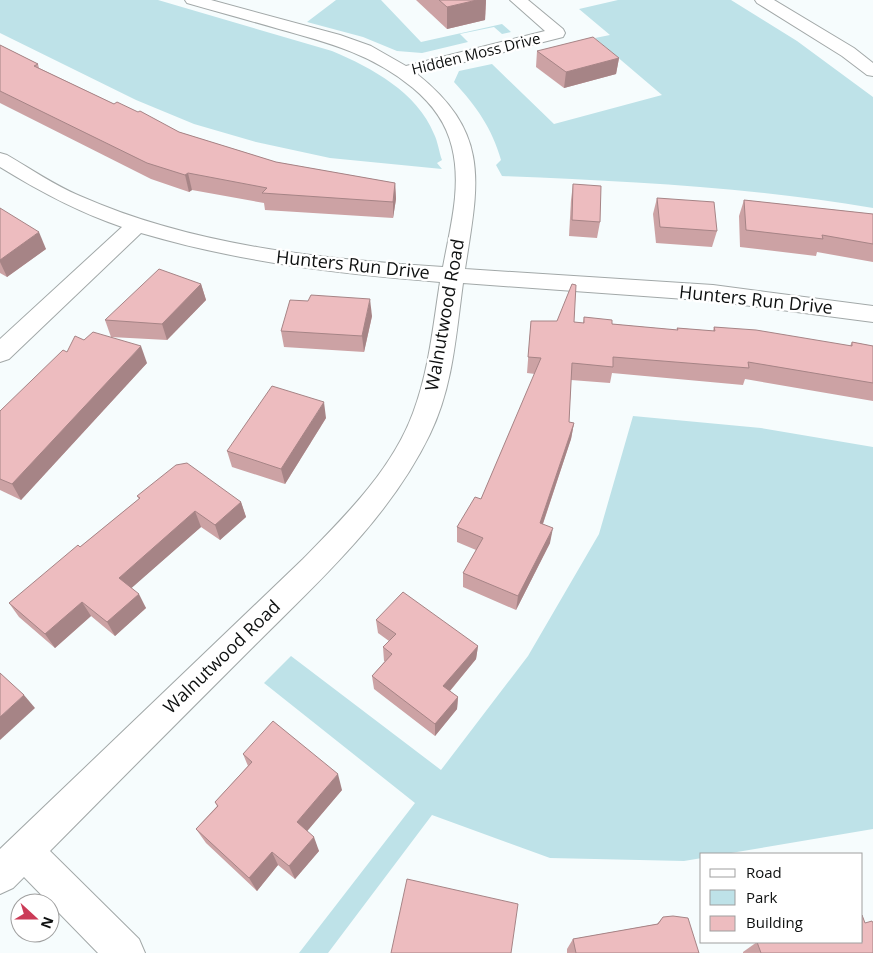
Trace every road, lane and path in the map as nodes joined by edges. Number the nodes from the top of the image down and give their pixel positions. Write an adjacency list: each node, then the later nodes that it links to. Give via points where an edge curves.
1 (193, 0): 5 (street, Walnutwood Road, via 355,46)
2 (518, 0): 5 (street, Hidden Moss Drive, via 557,33)
3 (763, 0): 4 (street)
4 (873, 71)
5 (403, 72): 8 (street, Walnutwood Road, via 447,113 461,140 466,171 465,207)
6 (0, 159): 7 (street, Hunters Run Drive, via 73,201)
7 (137, 225): 8 (street, Hunters Run Drive, via 197,242 310,263); 10 (street)
8 (453, 276): 9 (street, Hunters Run Drive, via 681,291); 11 (street, Walnutwood Road, via 435,385 418,433 388,482 338,544)
9 (873, 314)
10 (0, 353)
11 (12, 863): 12 (street)
12 (125, 953)

